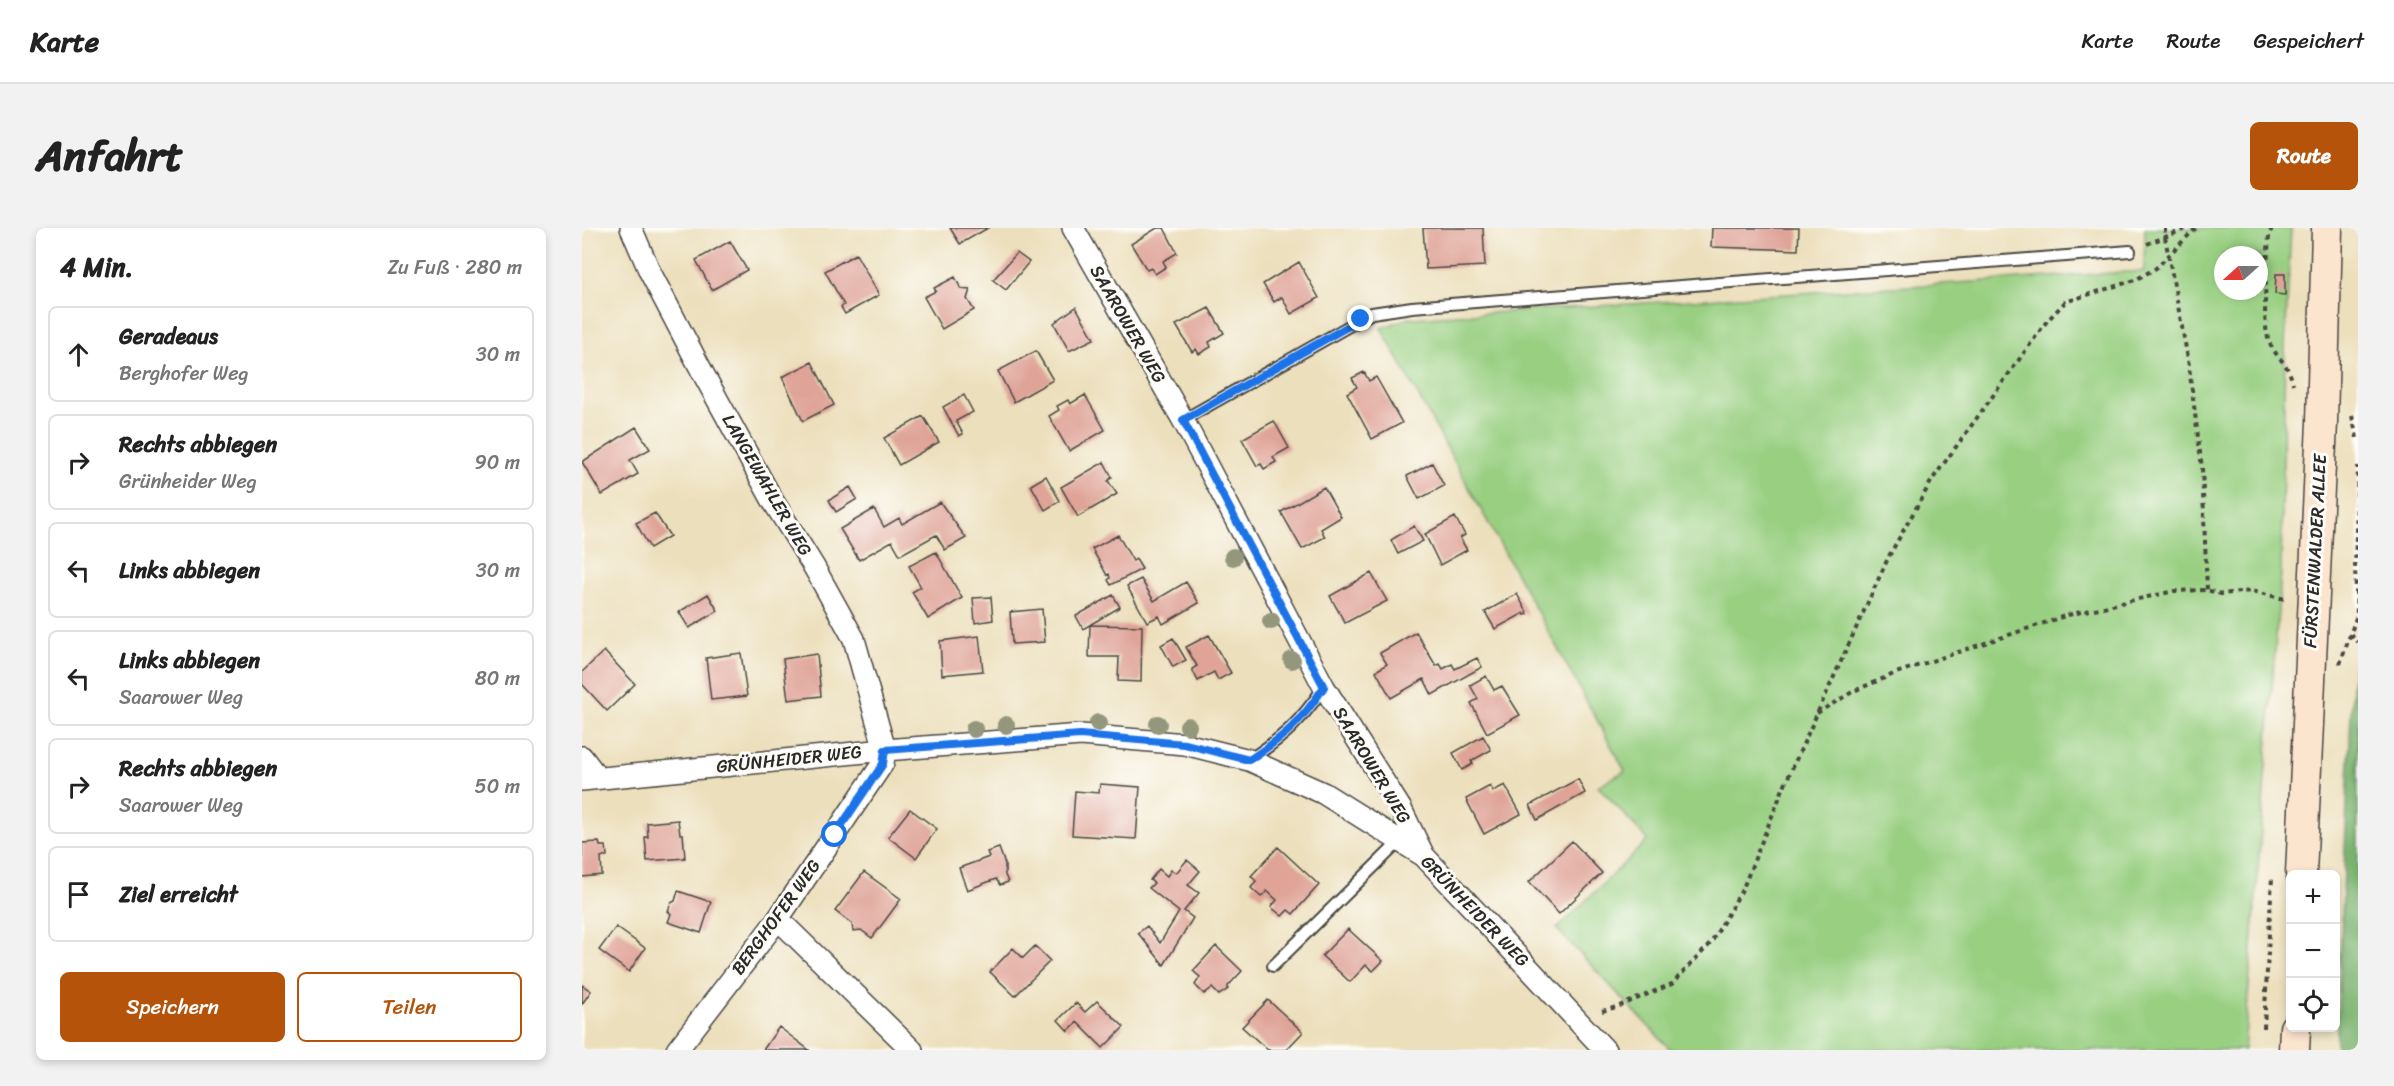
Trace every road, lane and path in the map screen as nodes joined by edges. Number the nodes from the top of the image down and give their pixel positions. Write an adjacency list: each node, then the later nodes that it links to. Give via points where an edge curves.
1 (631, 228): 20 (street, LANGEWAHLER WEG, via 705,377 854,639)
2 (1073, 228): 12 (street, SAAROWER WEG)
3 (2165, 228): 8 (path)
4 (2188, 228): 8 (path)
5 (2196, 228): 10 (path)
6 (2272, 228): 11 (path, via 2266,328 2270,344)
7 (2327, 228): 26 (main road, FÜRSTENWALDER ALLEE)
8 (2165, 237): 9 (path); 10 (path)
9 (2130, 251): 12 (lane, via 1372,313)
10 (2168, 256): 14 (path, via 2188,359 2202,468); 19 (path, via 2135,280 2065,302 2047,321 1932,480 1889,556)
11 (2290, 369)
12 (1183, 420): 18 (street, SAAROWER WEG)
13 (2358, 466): 16 (path)
14 (2207, 590): 15 (path, via 2222,594 2251,591); 19 (path, via 2174,591 2068,615 1896,673)
15 (2285, 599)
16 (2358, 615): 17 (path, via 2351,634)
17 (2358, 642)
18 (1324, 687): 22 (lane, via 1282,738); 25 (street, SAAROWER WEG, via 1401,809)
19 (1816, 713): 29 (path, via 1743,888 1711,943 1672,984 1617,1007)
20 (885, 750): 22 (street, GRÜNHEIDER WEG, via 1080,735 1185,744); 23 (street, GRÜNHEIDER WEG); 27 (street, BERGHOFER WEG, via 883,764)
21 (582, 758): 23 (street)
22 (1249, 760): 24 (street, GRÜNHEIDER WEG, via 1323,793)
23 (590, 779)
24 (1401, 840): 25 (street, GRÜNHEIDER WEG); 28 (lane)
25 (1424, 856): 29 (street, GRÜNHEIDER WEG)
26 (2301, 870)
27 (778, 919): 31 (street, BERGHOFER WEG); 32 (street)
28 (1273, 966)
29 (1575, 1018): 33 (street, GRÜNHEIDER WEG)
30 (2295, 1032): 34 (main road)
31 (677, 1050)
32 (912, 1050)
33 (1605, 1050)
34 (2294, 1050)

